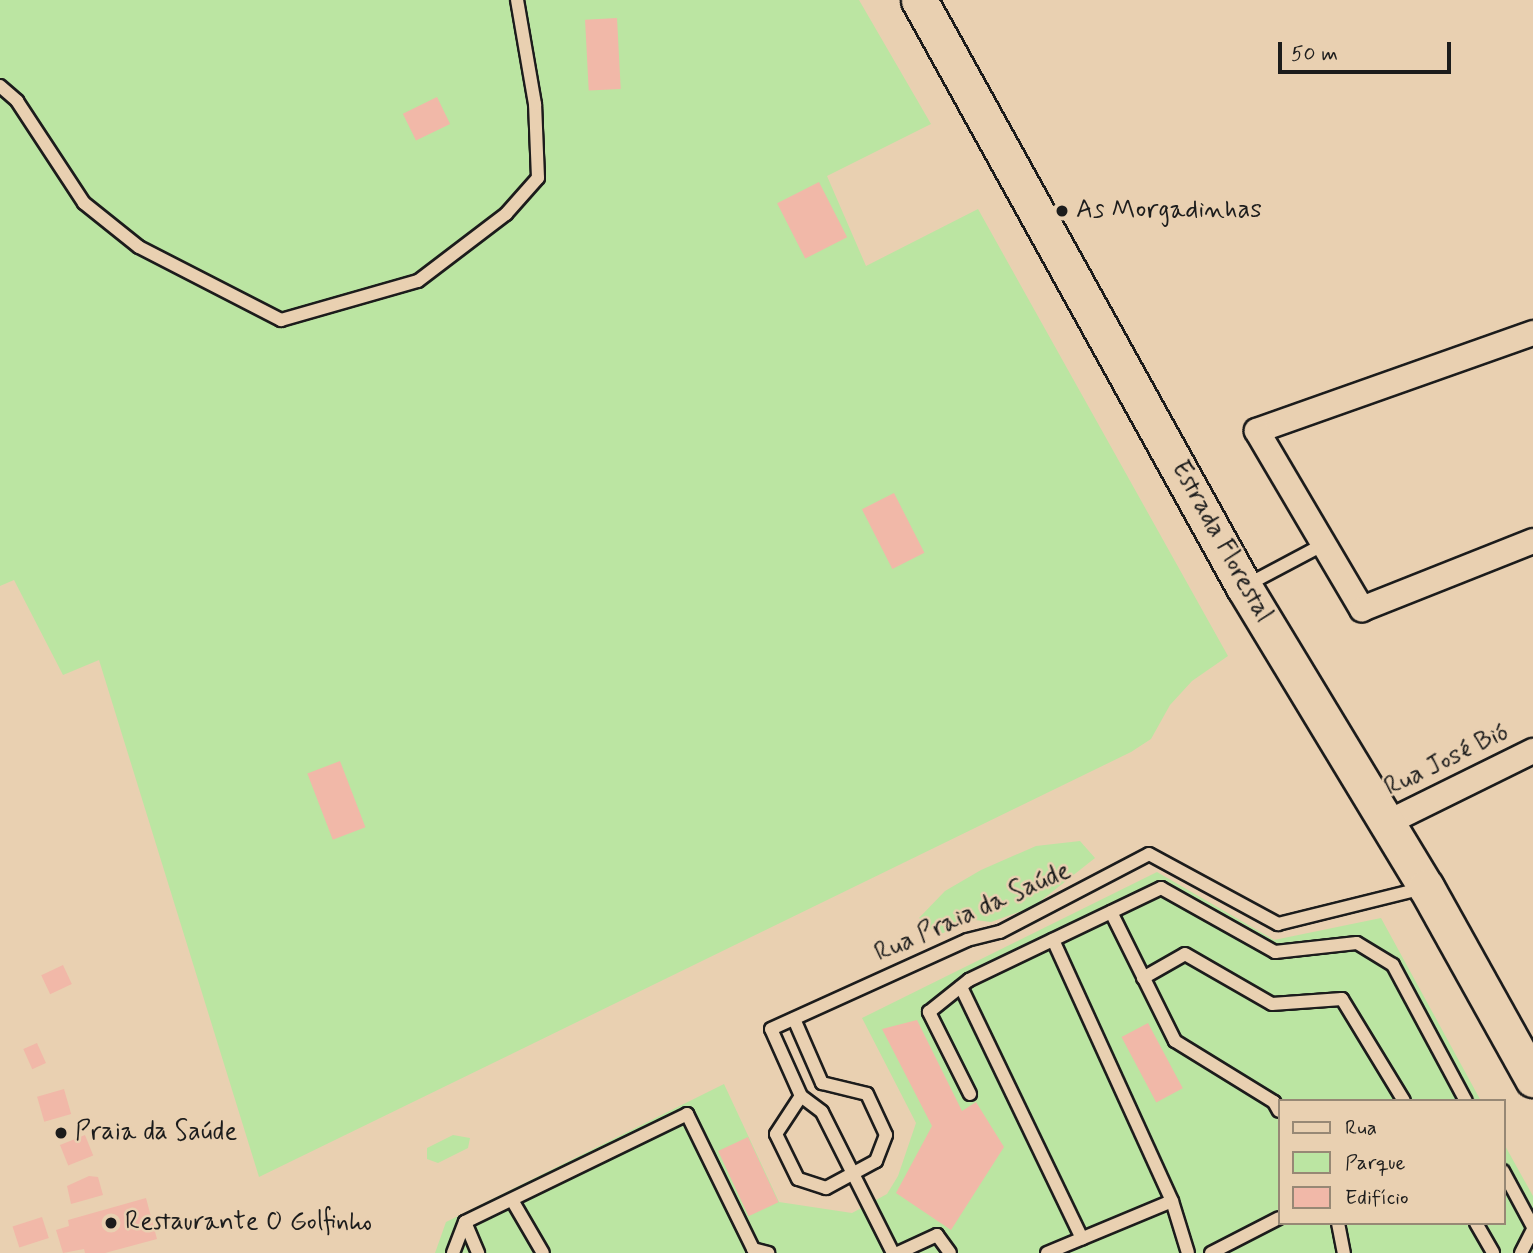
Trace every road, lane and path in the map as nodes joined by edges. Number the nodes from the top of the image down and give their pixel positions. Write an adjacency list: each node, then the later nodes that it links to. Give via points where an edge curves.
1 (517, 0): 3 (lane, via 535,104 538,178 506,214 418,281 281,320 139,247 84,203 18,102)
2 (919, 0): 7 (main road, Estrada Florestal)
3 (0, 86)
4 (1533, 333): 6 (street, via 1257,431)
5 (1533, 541): 6 (street, via 1362,609)
6 (1324, 544): 7 (lane)
7 (1244, 587): 9 (main road, Estrada Florestal)
8 (1533, 751): 9 (street, Rua José Bió)
9 (1387, 823): 10 (main road, Estrada Florestal)
10 (1426, 887): 15 (lane, Rua Praia da Saúde, via 1278,924 1149,854 1000,932 967,940); 16 (main road, Estrada Florestal)
11 (1111, 912): 12 (lane); 13 (lane); 21 (lane, via 1161,888 1275,951 1357,943 1393,965)
12 (1053, 940): 14 (lane); 27 (lane)
13 (1143, 978): 20 (lane, via 1185,954 1272,1004 1342,999); 22 (lane, via 1175,1041 1274,1102)
14 (961, 987): 18 (lane, via 929,1012); 33 (lane)
15 (794, 1019): 17 (lane); 19 (lane, Rua Praia da Saúde, via 771,1030)
16 (1533, 1079)
17 (822, 1083): 23 (lane); 24 (lane, via 867,1094 886,1135 876,1161)
18 (970, 1094)
19 (801, 1096): 23 (lane); 24 (lane, via 776,1134 797,1179 825,1188)
20 (1403, 1099)
21 (1465, 1099)
22 (1278, 1109)
23 (822, 1112): 24 (lane)
24 (852, 1173): 38 (lane)
25 (1505, 1175): 32 (lane)
26 (512, 1200): 29 (lane); 36 (lane); 37 (lane, via 687,1114 753,1249)
27 (1172, 1201): 33 (lane); 41 (lane)
28 (1278, 1219): 42 (lane)
29 (465, 1222): 34 (lane); 35 (lane)
30 (1338, 1225): 43 (lane)
31 (1477, 1225): 44 (lane)
32 (1533, 1228): 45 (lane)
33 (1082, 1238): 40 (lane)
34 (453, 1253)
35 (478, 1253)
36 (543, 1253)
37 (768, 1253)
38 (895, 1253): 39 (lane, via 937,1235)
39 (950, 1253)
40 (1046, 1253)
41 (1188, 1253)
42 (1211, 1253)
43 (1344, 1253)
44 (1493, 1253)
45 (1521, 1253)

